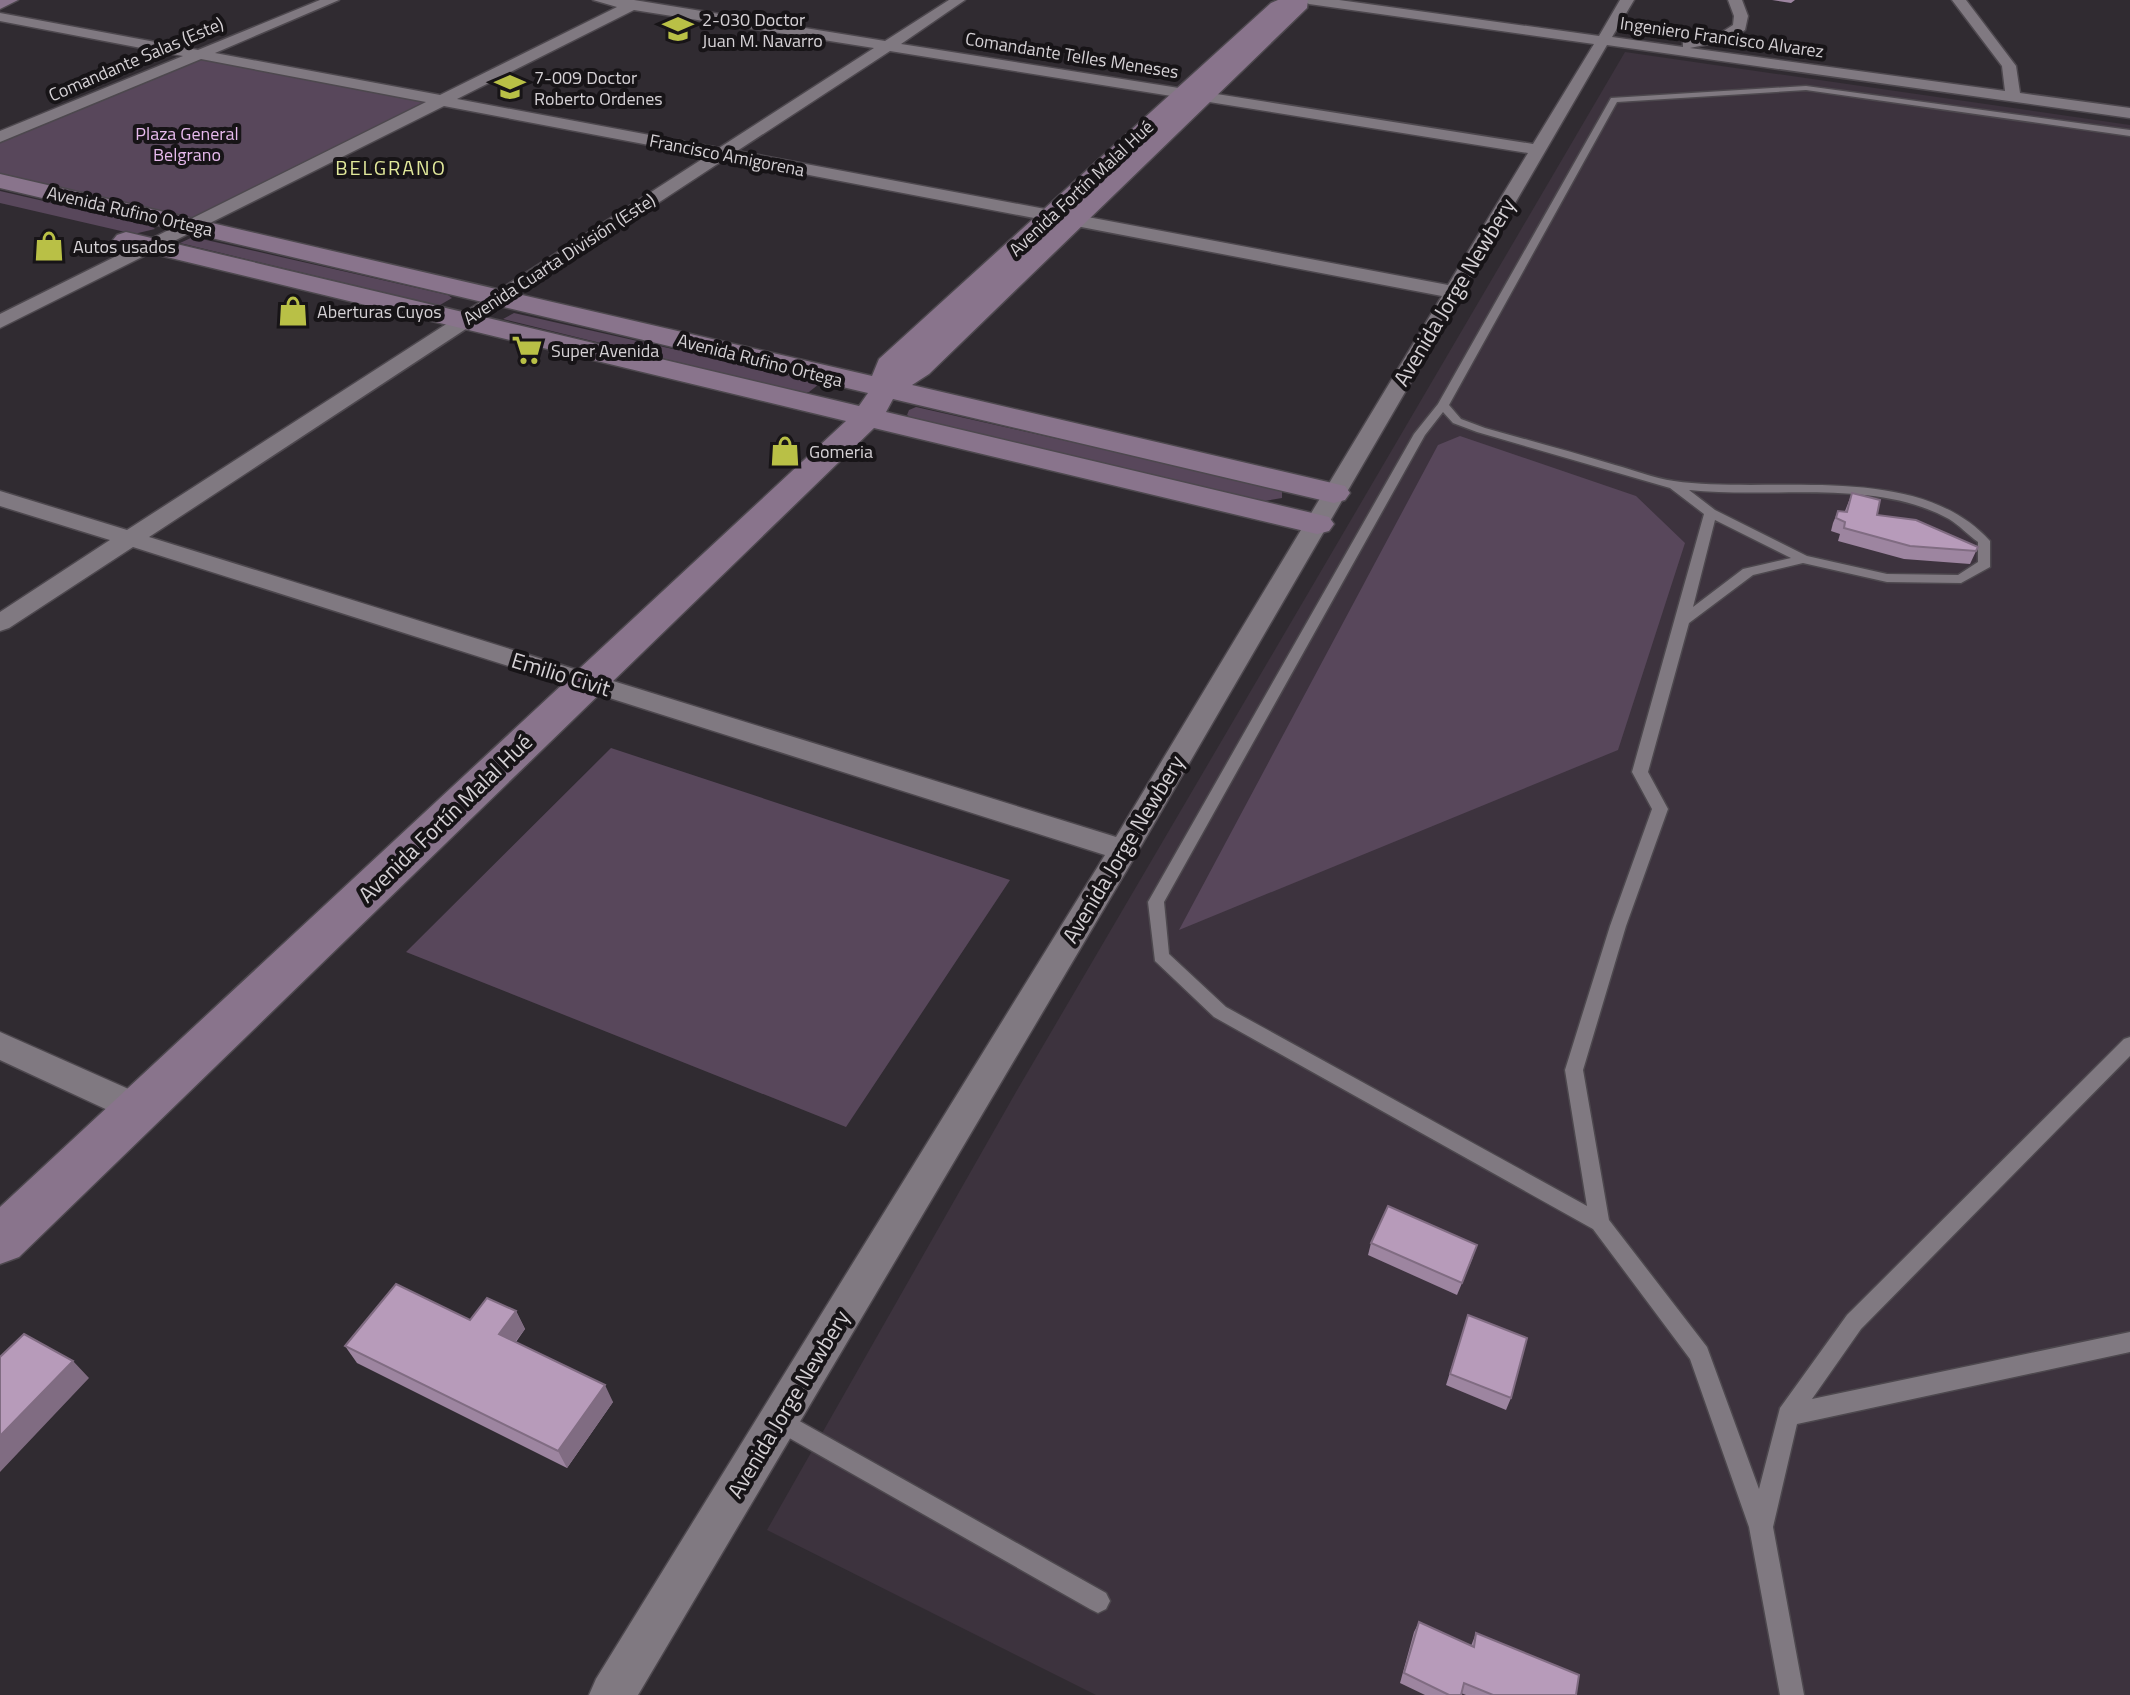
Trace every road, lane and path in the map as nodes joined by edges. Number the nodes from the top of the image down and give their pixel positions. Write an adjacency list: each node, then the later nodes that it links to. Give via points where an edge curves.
1 (8, 0): 11 (main road)
2 (332, 0): 16 (street, Comandante Salas (Este))
3 (600, 0): 10 (street, Comandante Telles Meneses)
4 (958, 0): 14 (street, Avenida Cuarta División (Este))
5 (1296, 0): 17 (main road, Avenida Fortín Malal Hué, via 1278,7)
6 (1309, 0): 13 (street, Ingeniero Francisco Alvarez)
7 (1627, 0): 13 (street, Avenida Jorge Newbery)
8 (1735, 0): 15 (street, via 1741,16 1733,33)
9 (1959, 0): 18 (street, via 2009,66)
10 (637, 2): 14 (street, Comandante Telles Meneses); 19 (street)
11 (0, 3)
12 (0, 17): 16 (street, Francisco Amigorena)
13 (1603, 41): 15 (street, Ingeniero Francisco Alvarez); 23 (street, Avenida Jorge Newbery)
14 (887, 46): 17 (street, Comandante Telles Meneses); 24 (street, Avenida Cuarta División (Este))
15 (1663, 49): 18 (street, Ingeniero Francisco Alvarez)
16 (199, 55): 19 (street, Francisco Amigorena); 22 (street, Comandante Salas (Este))
17 (1194, 95): 23 (street, Comandante Telles Meneses); 26 (main road, Avenida Fortín Malal Hué)
18 (2013, 97): 20 (street, Ingeniero Francisco Alvarez)
19 (441, 101): 24 (street, Francisco Amigorena); 27 (street)
20 (2130, 113)
21 (2130, 133): 35 (lane, via 1806,88 1614,100)
22 (0, 137)
23 (1538, 150): 30 (street, Avenida Jorge Newbery)
24 (722, 154): 26 (street, Francisco Amigorena); 31 (street, Avenida Cuarta División (Este))
25 (0, 181): 27 (main road, Avenida Rufino Ortega)
26 (1062, 218): 30 (street, Francisco Amigorena); 34 (main road, Avenida Fortín Malal Hué, via 889,365)
27 (193, 226): 29 (street); 31 (main road, Avenida Rufino Ortega)
28 (106, 235): 29 (main road, Avenida Rufino Ortega)
29 (152, 246): 32 (main road, Avenida Rufino Ortega); 33 (street)
30 (1454, 292): 37 (street, Avenida Jorge Newbery)
31 (500, 297): 32 (street, Avenida Cuarta División (Este)); 34 (main road, Avenida Rufino Ortega)
32 (465, 321): 34 (main road, Avenida Rufino Ortega); 41 (street, Avenida Cuarta División (Este))
33 (0, 322)
34 (876, 404): 37 (main road, Avenida Rufino Ortega); 40 (main road, Avenida Rufino Ortega); 45 (main road, Avenida Fortín Malal Hué)
35 (1443, 405): 36 (lane, via 1457,421 1481,430); 50 (lane, via 1420,434 1156,902 1161,956 1220,1012)
36 (1674, 485): 39 (lane); 42 (lane, via 1762,493 1855,490 1911,500 1965,521 1984,541 1985,564 1961,579 1887,578)
37 (1334, 493): 40 (street, Avenida Jorge Newbery)
38 (0, 498): 41 (street, Emilio Civit)
39 (1711, 513): 42 (lane); 43 (lane)
40 (1317, 524): 46 (street, Avenida Jorge Newbery)
41 (130, 539): 44 (street, Avenida Cuarta División (Este)); 45 (street, Emilio Civit)
42 (1803, 559): 43 (lane, via 1748,572)
43 (1683, 621): 50 (lane, via 1640,772 1660,809 1574,1070)
44 (0, 623)
45 (588, 683): 46 (street, Emilio Civit); 49 (main road, Avenida Fortín Malal Hué)
46 (1123, 850): 54 (street, Avenida Jorge Newbery)
47 (2130, 1044): 53 (lane, via 1854,1322)
48 (0, 1045): 49 (street)
49 (139, 1109): 51 (main road, Avenida Fortín Malal Hué)
50 (1600, 1223): 55 (lane, via 1699,1354)
51 (0, 1241)
52 (2130, 1342): 53 (lane)
53 (1788, 1415): 55 (lane)
54 (778, 1420): 56 (lane); 57 (street, Avenida Jorge Newbery)
55 (1761, 1527): 58 (lane)
56 (1098, 1601)
57 (612, 1695)
58 (1792, 1695)

